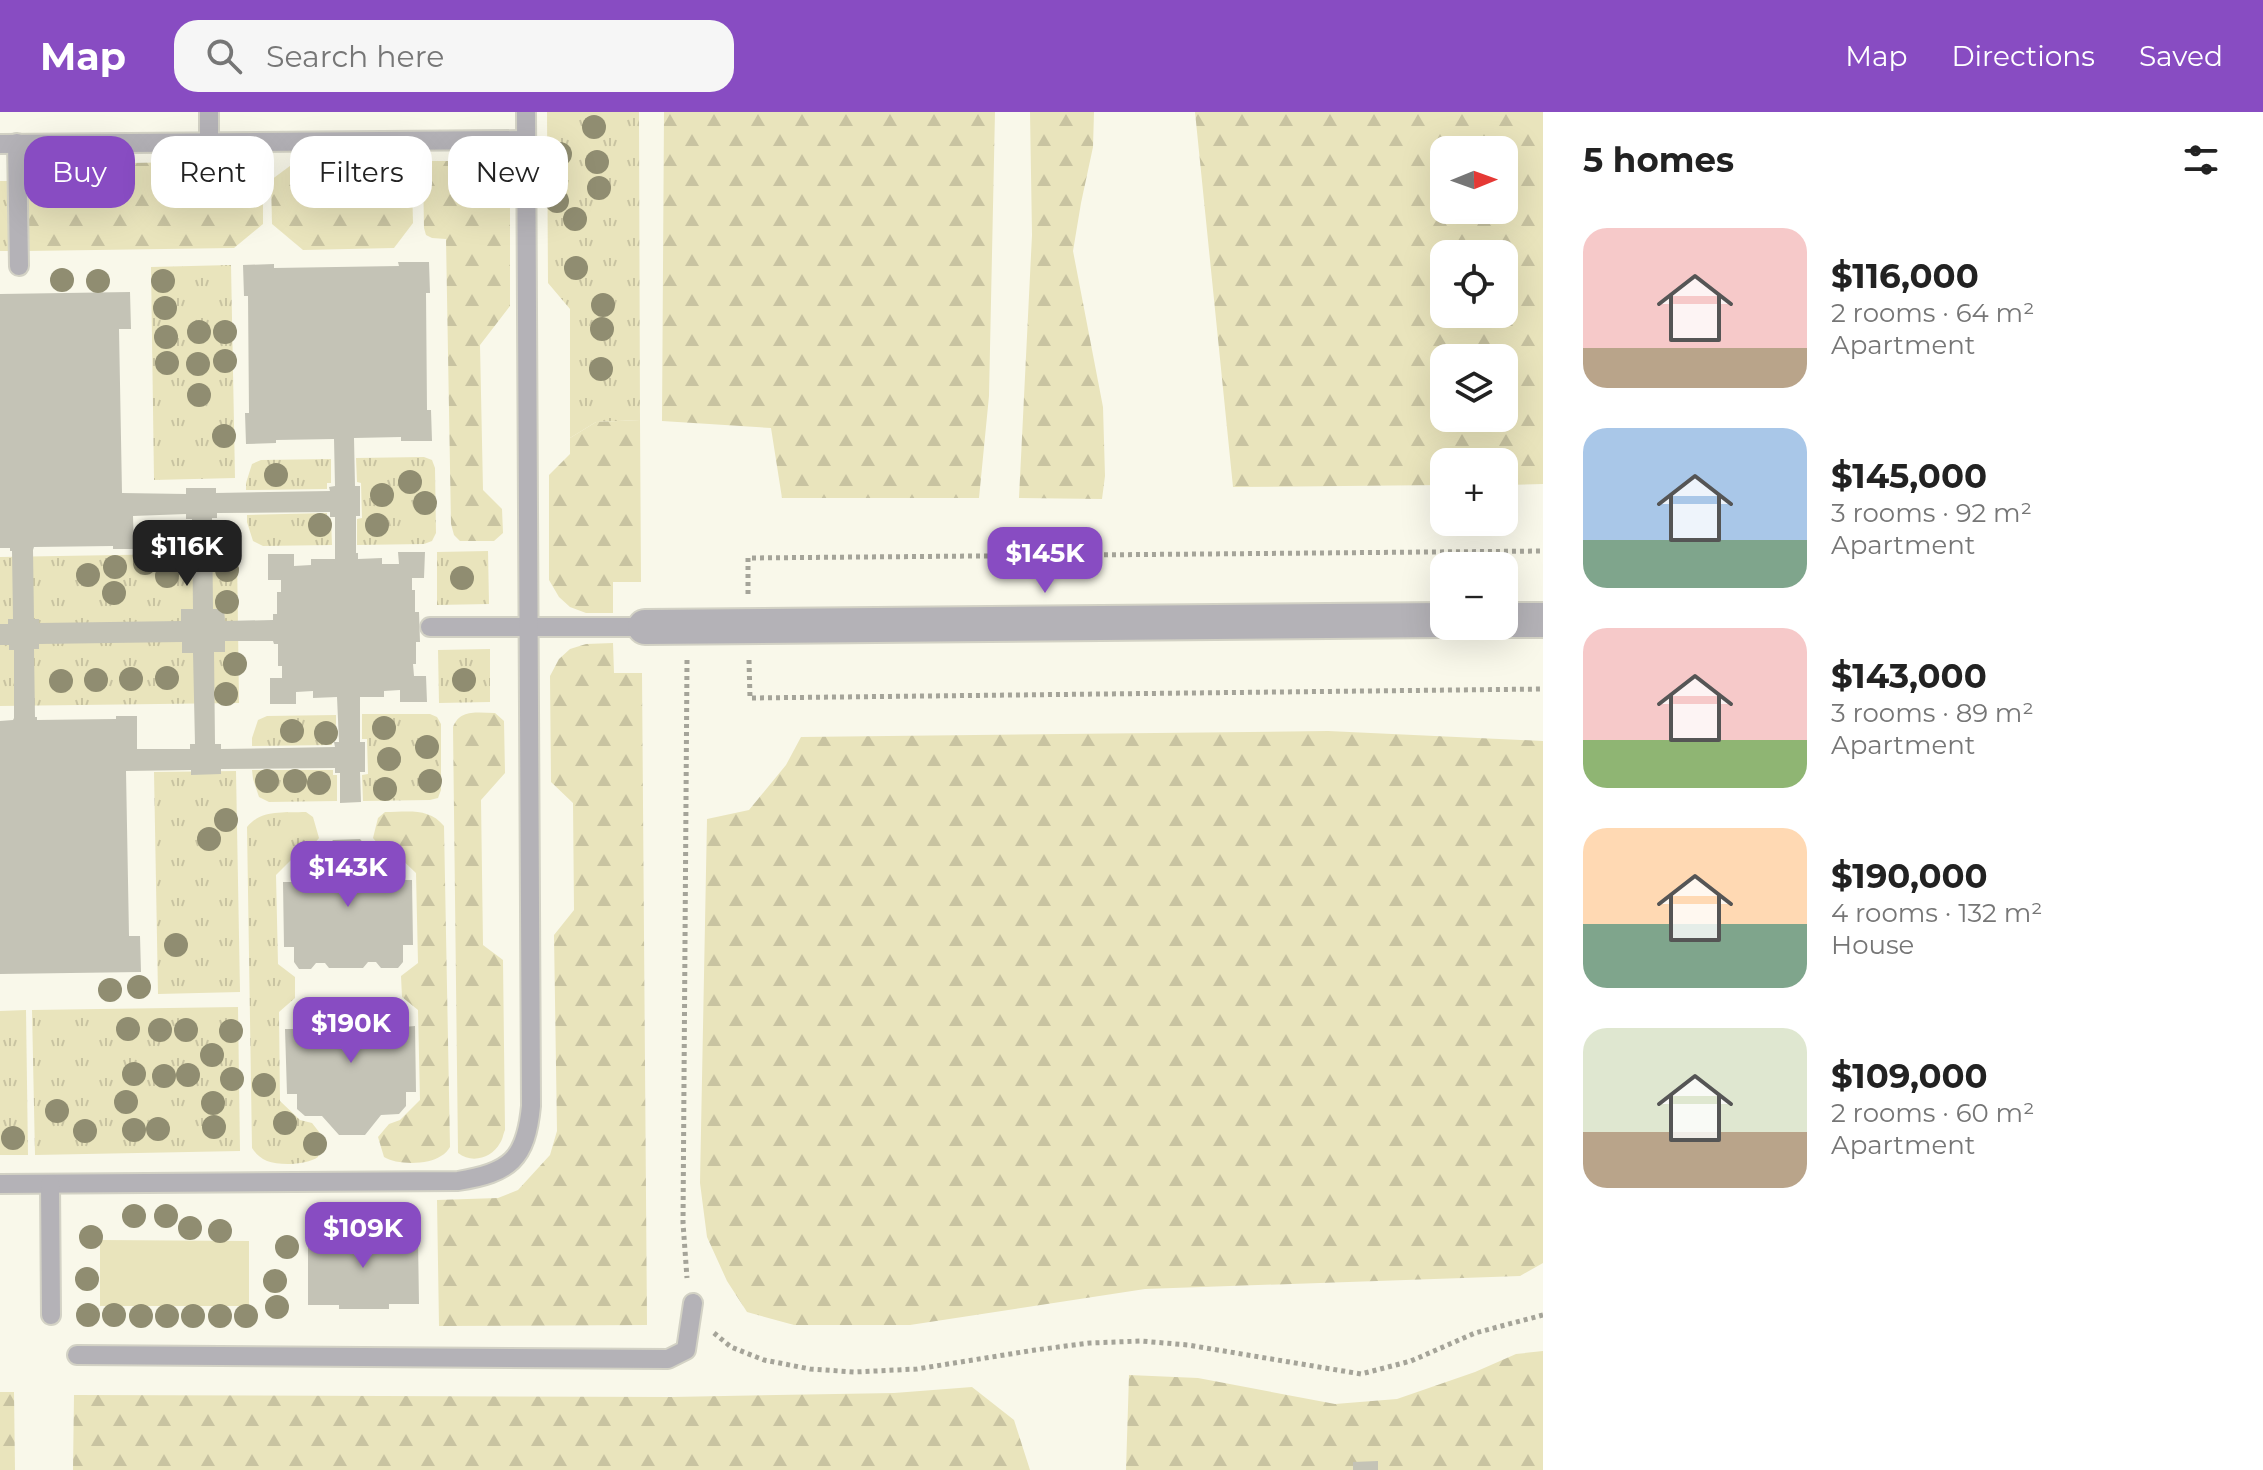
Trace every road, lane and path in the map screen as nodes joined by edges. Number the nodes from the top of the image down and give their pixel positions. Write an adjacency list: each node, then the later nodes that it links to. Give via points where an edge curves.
1 (209, 112): 3 (lane)
2 (526, 112): 4 (lane)
3 (209, 136)
4 (526, 136)
5 (448, 140): 6 (lane)
6 (274, 142)
7 (151, 143): 8 (lane)
8 (8, 144): 10 (lane)
9 (526, 208): 16 (lane)
10 (19, 266)
11 (1543, 551): 12 (path)
12 (748, 558)
13 (1430, 620): 19 (street)
14 (1518, 620): 15 (street)
15 (1543, 620)
16 (529, 626): 17 (lane); 18 (lane); 23 (lane, via 531,1106 529,1132 519,1154 483,1177 458,1181)
17 (430, 627)
18 (645, 627): 19 (street)
19 (687, 627): 24 (path, via 683,1223)
20 (1543, 689): 21 (path)
21 (750, 698)
22 (0, 1184): 23 (lane)
23 (50, 1184): 25 (lane)
24 (693, 1303): 26 (path, via 708,1328 731,1347 764,1360 854,1372 1141,1341 1361,1374); 27 (lane, via 686,1350 668,1359)
25 (51, 1315)
26 (1543, 1315)
27 (77, 1355)

